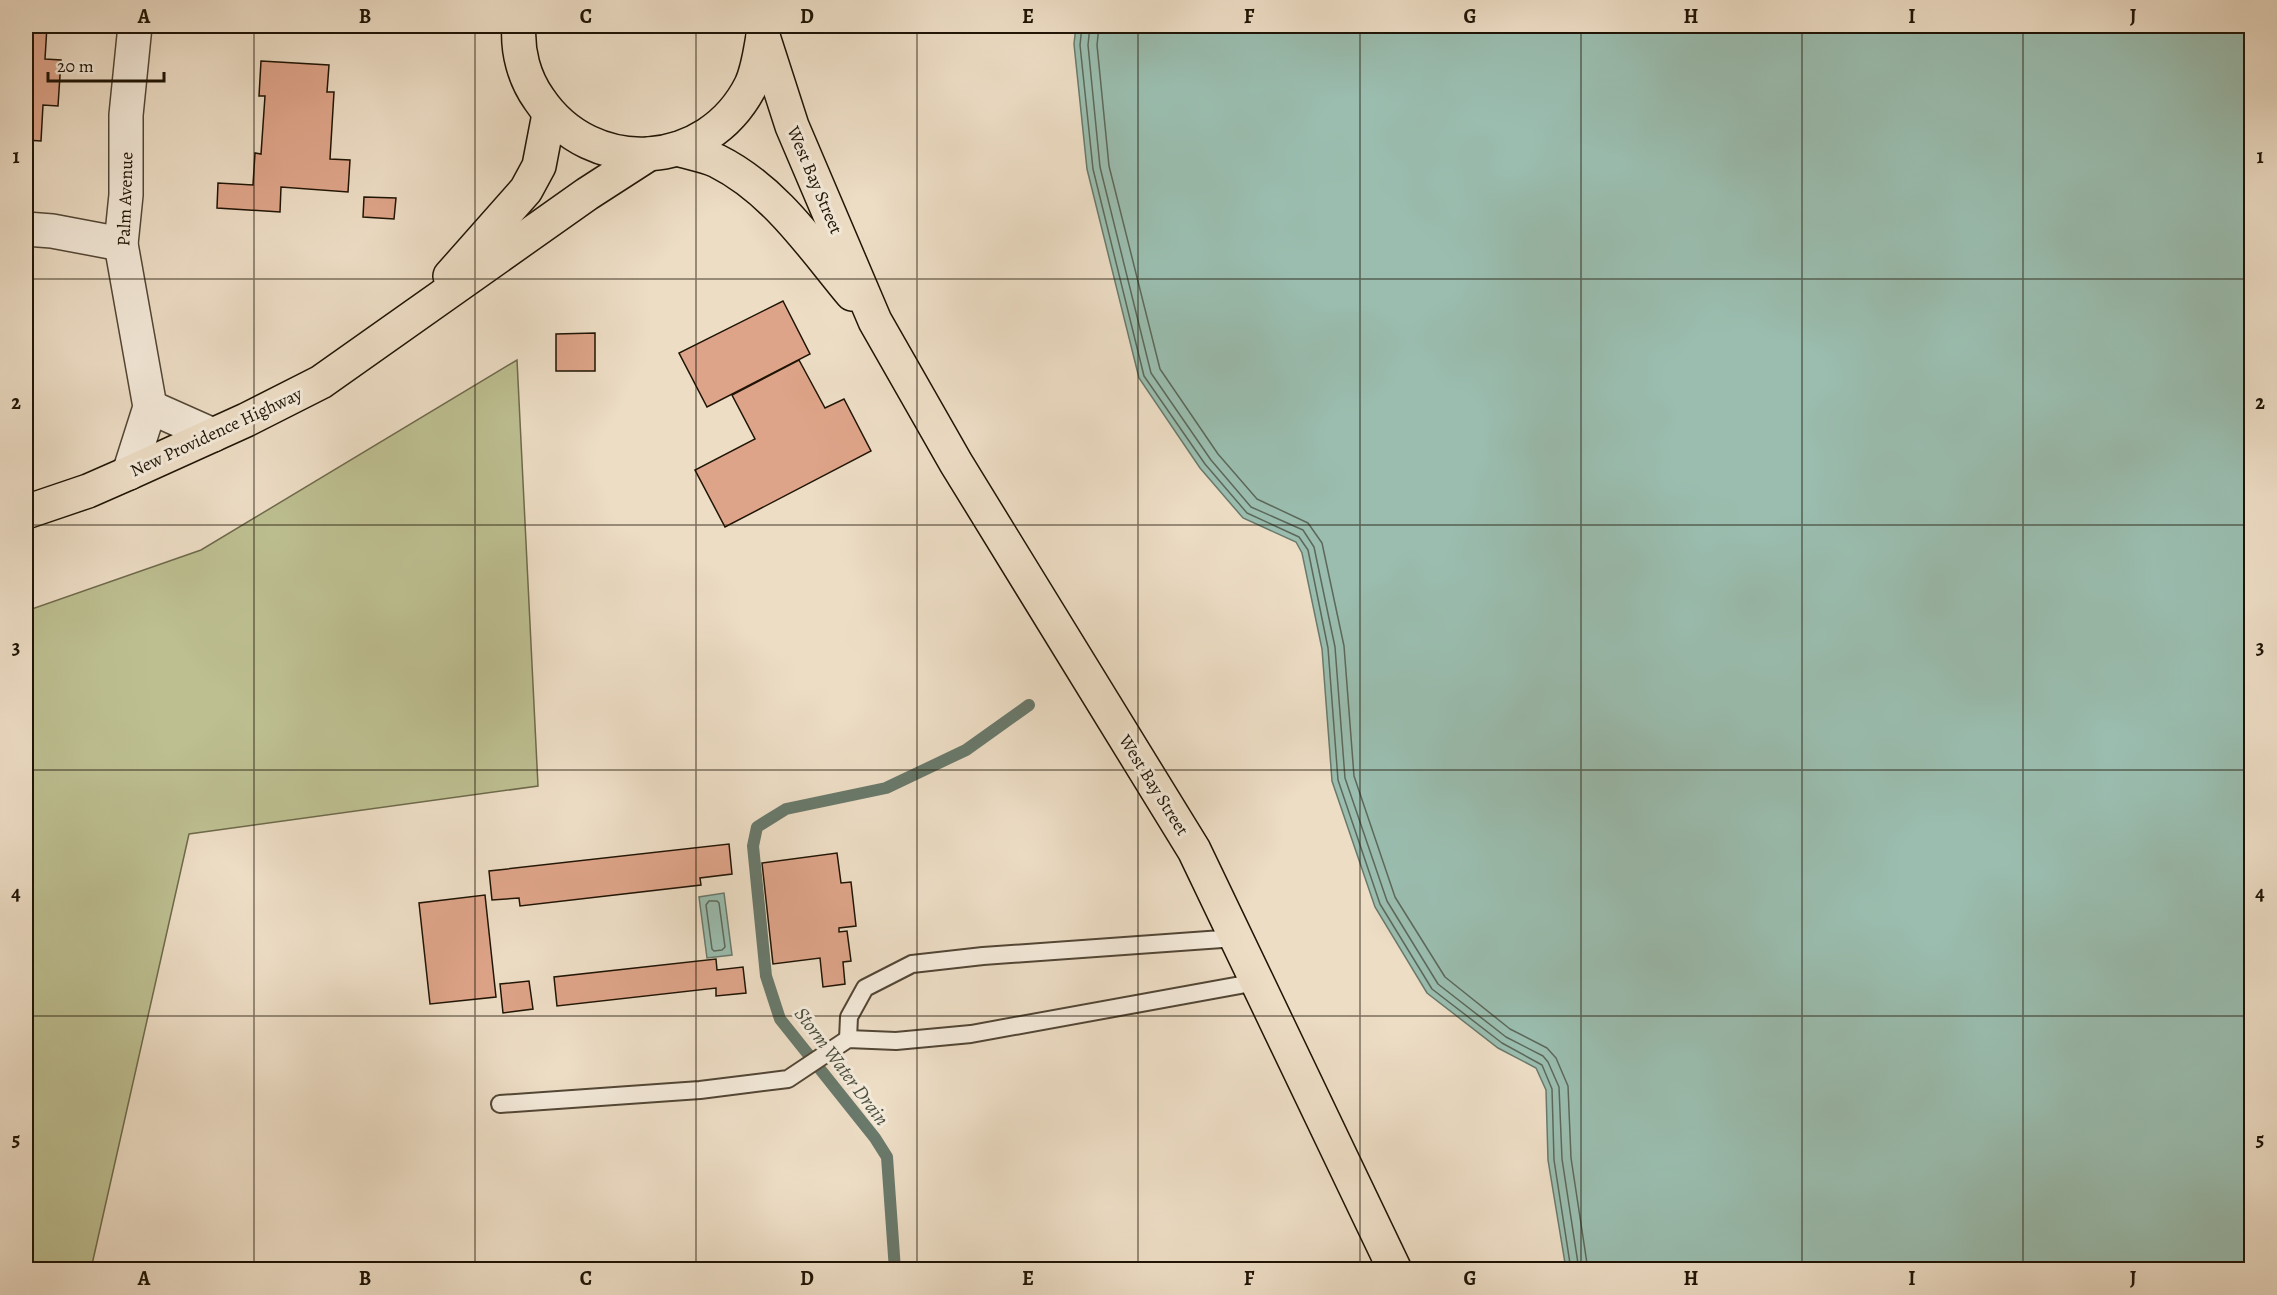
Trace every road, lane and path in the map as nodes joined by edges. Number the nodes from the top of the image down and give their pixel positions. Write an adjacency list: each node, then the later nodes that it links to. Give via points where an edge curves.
1 (135, 26): 7 (street, Palm Avenue, via 126,115 126,195)
2 (519, 26): 4 (highway, West Bay Street, via 522,65)
3 (763, 31): 5 (highway, West Bay Street, via 754,77 738,106 721,125 700,139); 8 (highway, West Bay Street, via 792,126)
4 (549, 114): 5 (highway, West Bay Street, via 584,141 605,150 627,154); 9 (highway, New Providence Highway, via 539,166 526,190 457,270)
5 (663, 152): 8 (highway, West Bay Street, via 715,160 749,180 778,206); 9 (highway, New Providence Highway, via 587,194)
6 (26, 229): 7 (street)
7 (121, 244): 10 (street, Palm Avenue)
8 (875, 321): 14 (highway, West Bay Street, via 956,463 1194,850)
9 (396, 330): 11 (highway, New Providence Highway, via 321,382)
10 (150, 407): 11 (street); 12 (street, Palm Avenue)
11 (213, 435): 12 (highway, New Providence Highway)
12 (129, 473): 13 (highway, New Providence Highway)
13 (26, 513)
14 (1236, 938): 15 (highway, West Bay Street); 16 (lane, via 912,964 865,988 849,1017)
15 (1257, 982): 16 (lane, via 971,1034 896,1041); 18 (highway, West Bay Street)
16 (848, 1039): 17 (lane, via 788,1078 700,1090)
17 (500, 1104)
18 (1395, 1269)

